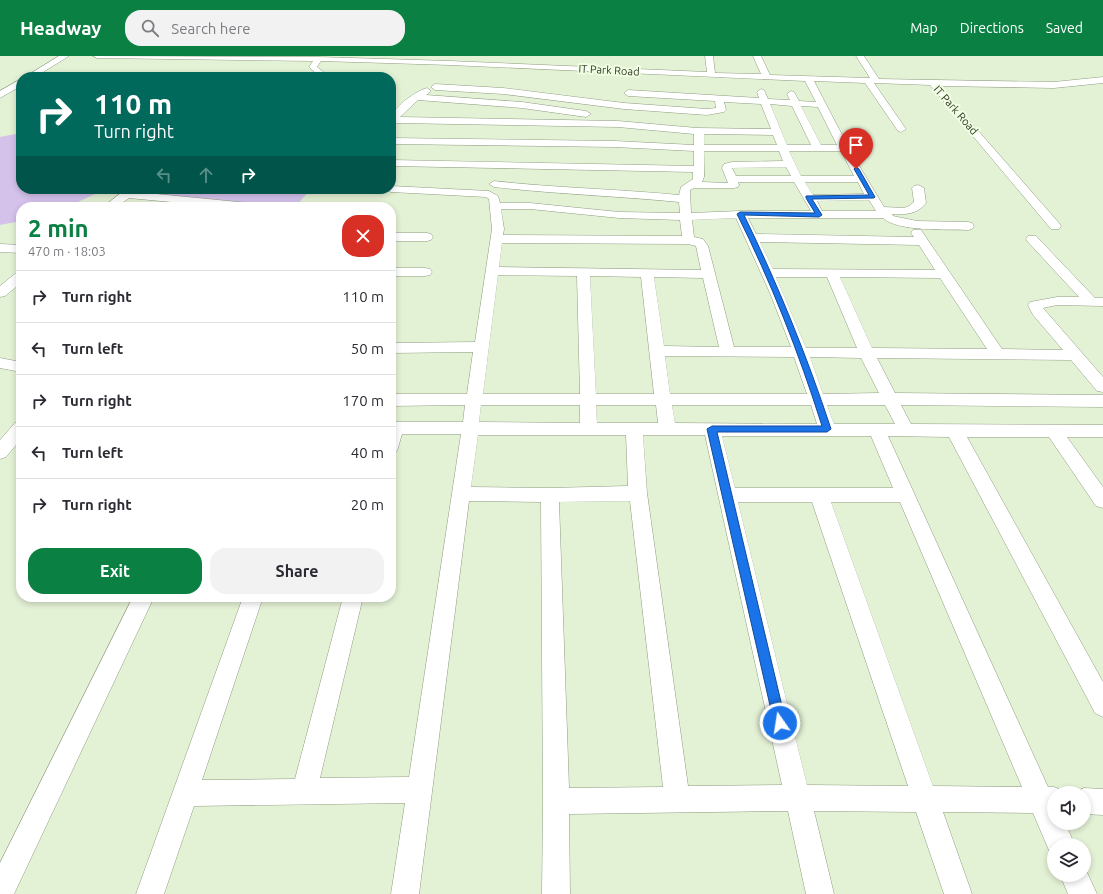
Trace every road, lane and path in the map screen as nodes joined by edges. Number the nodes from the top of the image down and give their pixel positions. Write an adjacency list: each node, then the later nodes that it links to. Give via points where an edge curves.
1 (65, 56): 12 (street)
2 (97, 56): 6 (street, IT Park Road)
3 (709, 56): 14 (street)
4 (757, 56): 17 (street)
5 (860, 56): 22 (street)
6 (180, 57): 7 (street, IT Park Road)
7 (319, 59): 8 (street, IT Park Road); 13 (street, via 313,67)
8 (452, 59): 9 (street, IT Park Road)
9 (479, 64): 10 (street, IT Park Road); 11 (street)
10 (545, 64): 15 (street); 23 (street, IT Park Road)
11 (466, 71)
12 (38, 72)
13 (319, 72)
14 (711, 75): 23 (street, IT Park Road); 27 (street, IT Park Road)
15 (539, 76)
16 (754, 76): 17 (street, IT Park Road); 27 (street, IT Park Road); 32 (street)
17 (767, 77): 18 (street, IT Park Road)
18 (782, 77): 20 (street, IT Park Road); 33 (street)
19 (453, 78): 26 (street)
20 (808, 78): 22 (street, IT Park Road); 36 (street)
21 (1103, 80): 24 (street, via 1054,85)
22 (871, 81): 24 (street, IT Park Road); 41 (street)
23 (630, 82): 27 (street); 37 (street)
24 (932, 83): 75 (street, IT Park Road)
25 (16, 85): 29 (street)
26 (435, 87): 28 (street); 31 (street)
27 (723, 89): 32 (street); 37 (street, via 721,110 714,112)
28 (531, 90): 35 (street); 37 (street)
29 (0, 95)
30 (16, 95): 34 (street)
31 (416, 96): 35 (street); 38 (street, via 402,107)
32 (764, 101): 33 (street); 44 (street)
33 (795, 103): 36 (street); 48 (street)
34 (0, 104)
35 (522, 105): 40 (street); 42 (street)
36 (822, 105): 49 (street)
37 (624, 106): 42 (street)
38 (396, 116)
39 (396, 122): 40 (street)
40 (513, 122): 42 (street); 50 (street)
41 (901, 129)
42 (617, 131): 43 (street); 46 (street); 50 (street)
43 (697, 131): 44 (street); 46 (street)
44 (776, 132): 47 (street)
45 (396, 142): 50 (street)
46 (700, 148): 47 (street); 53 (street)
47 (782, 148): 48 (street); 52 (street)
48 (817, 148): 49 (street)
49 (845, 148): 56 (street)
50 (508, 154): 51 (street); 53 (street); 60 (street)
51 (396, 163)
52 (789, 164): 54 (street, via 728,166); 55 (street)
53 (698, 170): 57 (street, via 697,181)
54 (732, 179): 55 (street); 57 (street, via 734,185 730,186)
55 (798, 179): 56 (street); 64 (street)
56 (862, 179): 63 (street)
57 (692, 185): 65 (street, via 685,189)
58 (918, 188): 69 (street, via 920,203 917,207)
59 (396, 189): 60 (street)
60 (491, 189): 65 (street, via 622,193); 68 (street)
61 (126, 194): 66 (street)
62 (146, 194): 67 (street)
63 (872, 197): 64 (street); 69 (street)
64 (808, 198): 71 (street)
65 (685, 199): 72 (street)
66 (116, 202)
67 (216, 202)
68 (495, 206): 72 (street, via 530,206 619,215); 79 (street)
69 (882, 212): 71 (street); 73 (street, via 896,221)
70 (740, 214): 71 (street); 72 (street); 78 (street)
71 (819, 215)
72 (687, 216): 81 (street)
73 (911, 224): 74 (street); 82 (street)
74 (968, 226)
75 (1055, 226)
76 (396, 237): 77 (street)
77 (427, 238)
78 (753, 238): 82 (street); 90 (street)
79 (498, 239): 81 (street); 87 (street)
80 (1032, 239): 96 (street)
81 (688, 240): 91 (street, via 699,242 702,246)
82 (923, 241): 93 (street)
83 (0, 248): 84 (street)
84 (16, 249)
85 (396, 272): 86 (street)
86 (425, 272)
87 (493, 272): 88 (street); 97 (street)
88 (583, 272): 89 (street); 111 (street)
89 (647, 273): 91 (street); 99 (street)
90 (768, 273): 92 (street); 101 (street)
91 (709, 274): 100 (street)
92 (832, 274): 93 (street); 102 (street)
93 (943, 274): 103 (street)
94 (16, 280): 95 (street)
95 (0, 293)
96 (1097, 302): 104 (street, via 1057,301 1035,305 1038,312)
97 (482, 347): 98 (street); 113 (street)
98 (396, 348)
99 (657, 351): 100 (street); 112 (street)
100 (728, 352): 101 (street)
101 (801, 353): 102 (street); 108 (street)
102 (866, 354): 103 (street); 109 (street)
103 (998, 355): 104 (street)
104 (1075, 355): 107 (street)
105 (0, 363): 106 (street)
106 (16, 366)
107 (1103, 387)
108 (817, 399): 109 (street); 112 (street); 120 (street)
109 (890, 399): 114 (street); 123 (street)
110 (396, 400): 113 (street)
111 (588, 400): 112 (street); 113 (street); 121 (street)
112 (663, 400): 118 (street)
113 (475, 401): 116 (street)
114 (1103, 401)
115 (396, 428): 116 (street)
116 (470, 428): 121 (street); 130 (street)
117 (634, 429): 118 (street); 121 (street); 129 (street)
118 (667, 429): 119 (street)
119 (712, 429): 120 (street); 132 (street)
120 (827, 429): 122 (street)
121 (589, 430)
122 (877, 430): 123 (street); 134 (street)
123 (906, 430): 124 (street)
124 (955, 430): 125 (street); 139 (street)
125 (1054, 431): 126 (street); 135 (street)
126 (1103, 431)
127 (16, 433): 128 (street)
128 (0, 452)
129 (638, 493): 131 (street); 144 (street)
130 (460, 494): 131 (street); 140 (street)
131 (550, 495): 147 (street)
132 (728, 495): 133 (street); 143 (street)
133 (819, 495): 134 (street); 145 (street)
134 (906, 495): 146 (street)
135 (1103, 501)
136 (142, 602): 151 (street)
137 (251, 602): 142 (street)
138 (352, 602): 141 (street)
139 (1100, 692)
140 (419, 790): 141 (street); 153 (street)
141 (304, 792): 142 (street)
142 (185, 793): 152 (street)
143 (798, 798): 144 (street); 145 (street); 155 (street)
144 (677, 799): 147 (street)
145 (925, 799): 146 (street); 156 (street)
146 (1047, 799)
147 (556, 801): 154 (street)
148 (1091, 801): 149 (street)
149 (1103, 802)
150 (1077, 882): 157 (street)
151 (0, 893)
152 (150, 894)
153 (405, 894)
154 (556, 894)
155 (820, 894)
156 (958, 894)
157 (1083, 894)

